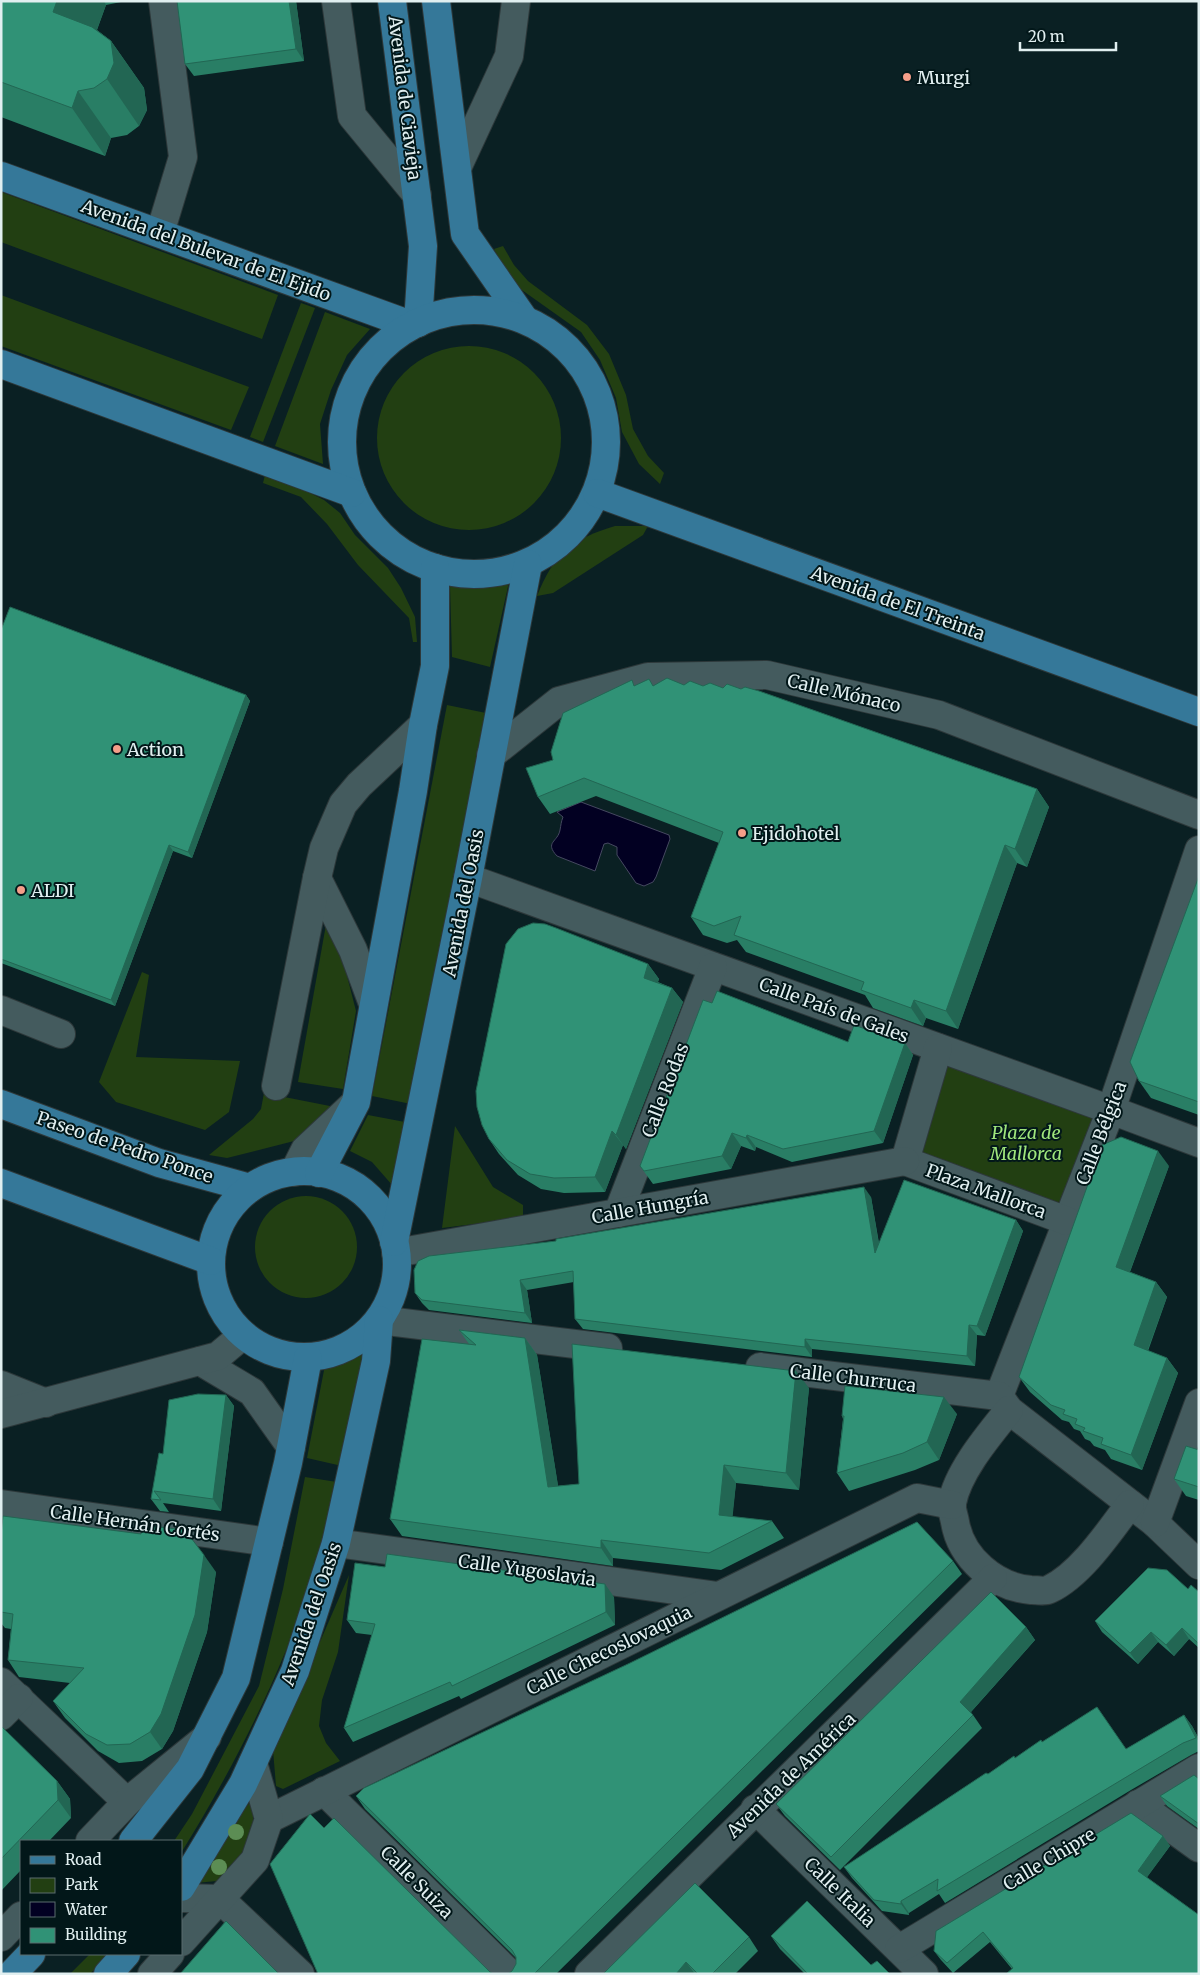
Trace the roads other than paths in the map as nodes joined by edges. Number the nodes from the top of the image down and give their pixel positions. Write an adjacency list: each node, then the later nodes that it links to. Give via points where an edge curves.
1 (163, 1): 9 (street, via 183,157)
2 (336, 1): 8 (street, Avenida de Ciavieja, via 352,116)
3 (392, 1): 8 (main road, Avenida de Ciavieja)
4 (436, 1): 6 (main road)
5 (516, 1): 6 (street, via 508,56)
6 (457, 168): 10 (main road, via 465,234)
7 (1, 176): 9 (main road, Avenida del Bulevar de El Ejido)
8 (417, 195): 11 (main road, Avenida de Ciavieja, via 423,246)
9 (160, 233): 11 (main road, Avenida del Bulevar de El Ejido)
10 (524, 319): 11 (main road, via 486,310 448,312); 14 (main road, via 560,340 587,372 604,410 607,452)
11 (415, 324): 13 (main road, via 380,348 357,379 344,416 342,445)
12 (1, 364): 13 (main road)
13 (352, 493): 16 (main road, via 372,526 400,552)
14 (597, 493): 15 (main road, via 581,522 557,546); 17 (main road, Avenida de El Treinta)
15 (528, 564): 16 (main road, via 498,573 466,574); 19 (main road, Avenida del Oasis)
16 (435, 568): 18 (main road, via 435,666)
17 (1199, 712)
18 (422, 725): 22 (street, via 343,804 324,848); 25 (main road)
19 (492, 755): 20 (street, Calle Mónaco, via 559,701 648,677 767,675 939,715); 23 (main road, Avenida del Oasis)
20 (1199, 815)
21 (1199, 850): 31 (street, Calle Bélgica)
22 (317, 878): 25 (street, via 353,950); 29 (street)
23 (468, 878): 24 (street, Calle País de Gales); 39 (main road, Avenida del Oasis)
24 (713, 967): 28 (street, Calle País de Gales); 37 (street, Calle Rodas)
25 (373, 1004): 34 (main road, via 356,1102)
26 (1, 1010): 27 (street)
27 (61, 1034)
28 (938, 1048): 31 (street, Calle País de Gales); 33 (street)
29 (276, 1086)
30 (1, 1104): 36 (main road, Paseo de Pedro Ponce, via 159,1163)
31 (1111, 1110): 32 (street, Calle País de Gales); 38 (street, Calle Bélgica)
32 (1199, 1143)
33 (905, 1161): 37 (street, Calle Hungría); 38 (street, Plaza Mallorca)
34 (306, 1172): 36 (main road, via 277,1176); 39 (main road, via 344,1178 366,1196 384,1217)
35 (1, 1183): 40 (main road)
36 (250, 1188): 40 (main road, via 230,1208 216,1233)
37 (618, 1213): 39 (street, Calle Hungría)
38 (1067, 1221): 49 (street, Calle Bélgica)
39 (395, 1248): 41 (main road, via 397,1270 392,1296)
40 (211, 1262): 42 (main road, via 214,1289 225,1314)
41 (379, 1320): 43 (street); 44 (main road, via 359,1340 335,1352); 58 (main road, Avenida del Oasis, via 376,1361)
42 (243, 1335): 44 (main road, via 262,1348 284,1356); 45 (street, via 218,1356)
43 (635, 1352)
44 (308, 1358): 52 (main road)
45 (200, 1361): 48 (street); 52 (street, via 252,1392)
46 (733, 1364): 49 (street, Calle Churruca)
47 (1, 1385): 48 (street)
48 (46, 1403): 51 (street)
49 (1004, 1403): 54 (street); 55 (street, Calle Bélgica, via 987,1439 959,1480)
50 (1199, 1403): 56 (street)
51 (1, 1414)
52 (291, 1446): 57 (main road)
53 (1, 1504): 57 (street, Calle Hernán Cortés)
54 (1130, 1504): 56 (street); 60 (street, via 1073,1574 1048,1591 1020,1589)
55 (952, 1505): 60 (street, via 957,1533 971,1559); 61 (street, Calle Checoslovaquia, via 917,1498)
56 (1155, 1523): 59 (street)
57 (269, 1542): 63 (main road, via 236,1678)
58 (336, 1543): 61 (street, Calle Yugoslavia); 64 (main road, Avenida del Oasis, via 295,1671)
59 (1199, 1565)
60 (993, 1578): 69 (street, Avenida de América)
61 (718, 1596): 66 (street, Calle Checoslovaquia)
62 (7, 1699): 67 (street)
63 (207, 1737): 67 (street); 72 (main road, via 190,1769)
64 (253, 1763): 70 (street); 74 (main road, Avenida del Oasis)
65 (1199, 1768): 68 (street, Calle Chipre)
66 (324, 1791): 70 (street, Calle Checoslovaquia); 88 (street, Calle Suiza)
67 (127, 1802): 71 (street)
68 (1138, 1804): 73 (street); 80 (street, Calle Chipre)
69 (755, 1809): 80 (street, Calle Italia); 89 (street, Avenida de América)
70 (268, 1818): 76 (street, via 255,1860)
71 (91, 1840)
72 (134, 1840)
73 (1199, 1848)
74 (182, 1885)
75 (182, 1898): 76 (street)
76 (220, 1899): 79 (street); 87 (street)
77 (20, 1917): 78 (street)
78 (1, 1937)
79 (182, 1941)
80 (899, 1949): 90 (street, Calle Italia)
81 (30, 1955): 84 (main road)
82 (125, 1955): 85 (main road)
83 (169, 1955): 86 (street)
84 (12, 1974)
85 (108, 1974)
86 (152, 1974)
87 (300, 1974)
88 (510, 1974)
89 (590, 1974)
90 (924, 1974)

